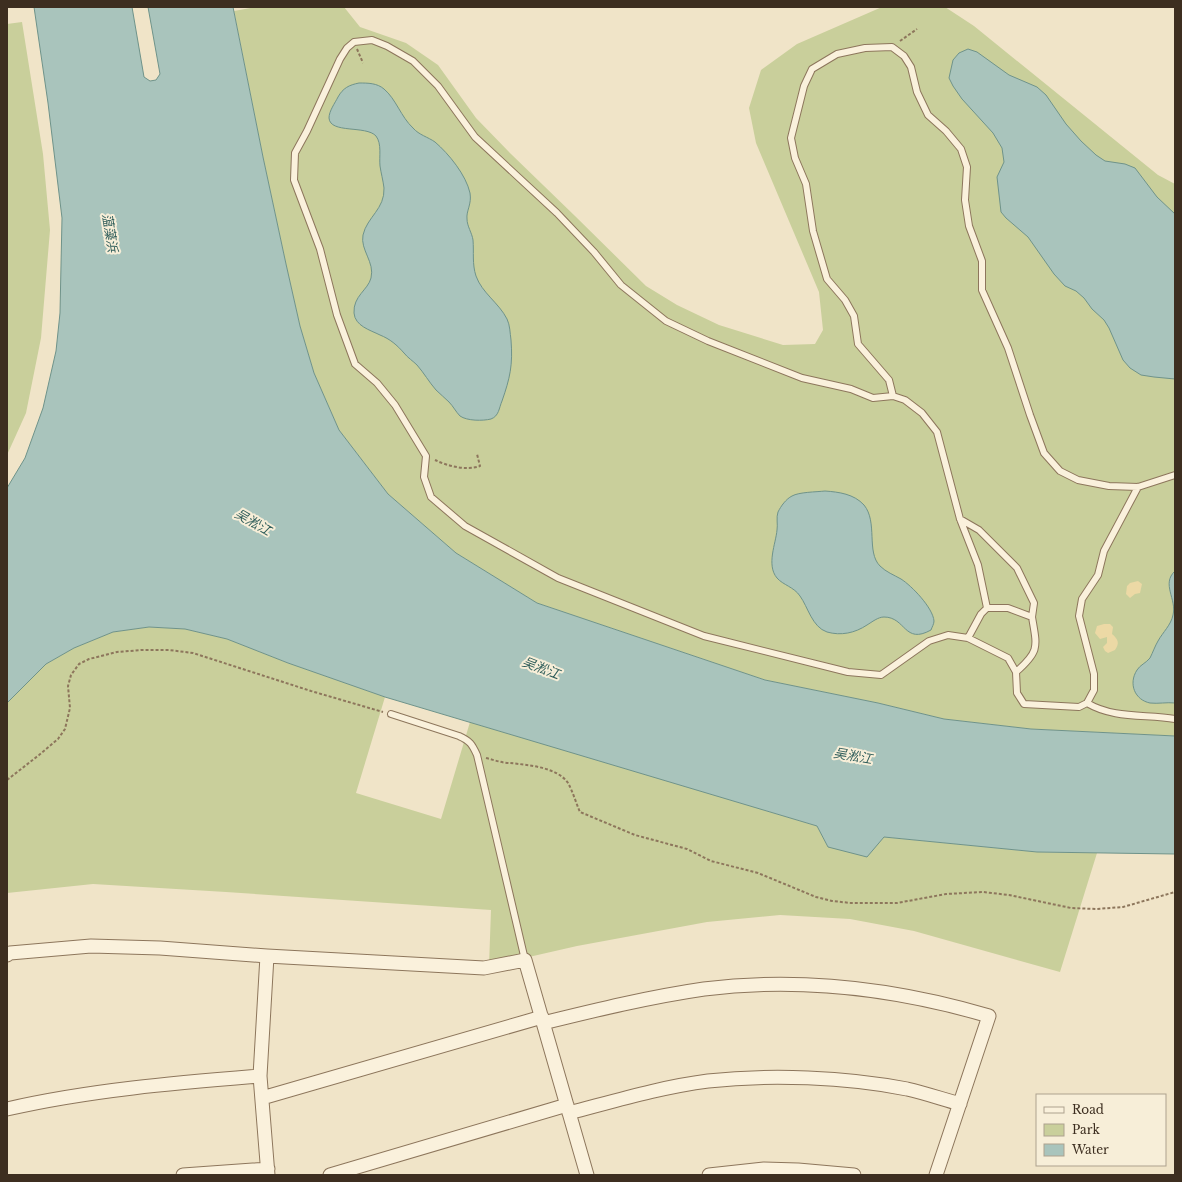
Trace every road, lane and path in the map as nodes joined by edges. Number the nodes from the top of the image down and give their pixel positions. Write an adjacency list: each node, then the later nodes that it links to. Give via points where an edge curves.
1 (917, 29): 3 (path)
2 (354, 42): 4 (path); 5 (lane, via 372,40 413,61 438,86 474,137 557,213 621,284 666,321 708,341 802,378 851,389 874,398); 7 (lane, via 340,59 295,153 294,180 320,249 337,315 355,364 395,405)
3 (892, 47): 5 (lane, via 864,48 837,54 812,69 804,86 791,138 795,158 806,184 814,231 827,279 845,300 854,316 858,344 889,380); 9 (lane, via 904,56 911,67 917,92 928,115 946,130 961,149 967,167 965,200 969,226 982,261 982,290 1008,348 1044,452 1060,470 1078,480 1109,486)
4 (363, 63)
5 (893, 396): 10 (lane, via 905,400 922,413 937,432)
6 (477, 454): 7 (path, via 480,466 472,469 442,464)
7 (426, 456): 13 (lane, via 424,477 432,497 465,526 558,578 704,636 848,672 880,675 929,641 948,636)
8 (1175, 474): 9 (lane)
9 (1138, 487): 15 (lane, via 1104,552 1098,575 1082,599 1079,616 1094,674 1094,690)
10 (960, 519): 11 (lane, via 978,564); 12 (lane, via 979,530 1017,568 1034,603)
11 (987, 608): 12 (lane, via 1008,608); 13 (lane)
12 (1032, 617): 14 (lane, via 1036,645 1030,660)
13 (968, 638): 14 (lane, via 1008,658)
14 (1016, 672): 15 (lane, via 1017,693 1024,704 1079,707)
15 (1087, 702): 17 (lane, via 1098,709)
16 (391, 714): 18 (lane, via 468,740); 19 (path, via 193,653 169,650 117,652 80,664 71,676 68,686 70,708 65,729 58,739)
17 (1175, 719)
18 (477, 755): 20 (path, via 510,763 533,765 552,772 568,783 580,812 591,818 636,835 687,849 711,861 758,873 832,901 897,903 946,894 982,892 1071,908 1096,909 1123,907); 23 (lane)
19 (7, 780)
20 (1175, 892)
21 (7, 955): 22 (street, via 91,946)
22 (267, 956): 23 (street, via 484,968); 25 (street)
23 (525, 960): 24 (street)
24 (543, 1020): 26 (street); 27 (street, via 705,989 747,986 849,987 951,1005 989,1016); 29 (street)
25 (260, 1076): 26 (street); 28 (street, via 110,1090 44,1100)
26 (262, 1098): 30 (street)
27 (960, 1104): 29 (street, via 876,1084 800,1078 746,1078 677,1086); 36 (street)
28 (7, 1109)
29 (568, 1109): 32 (street); 33 (street)
30 (268, 1172): 31 (street)
31 (183, 1175)
32 (330, 1175)
33 (587, 1175)
34 (710, 1175): 35 (street, via 764,1169)
35 (854, 1175)
36 (936, 1175)

